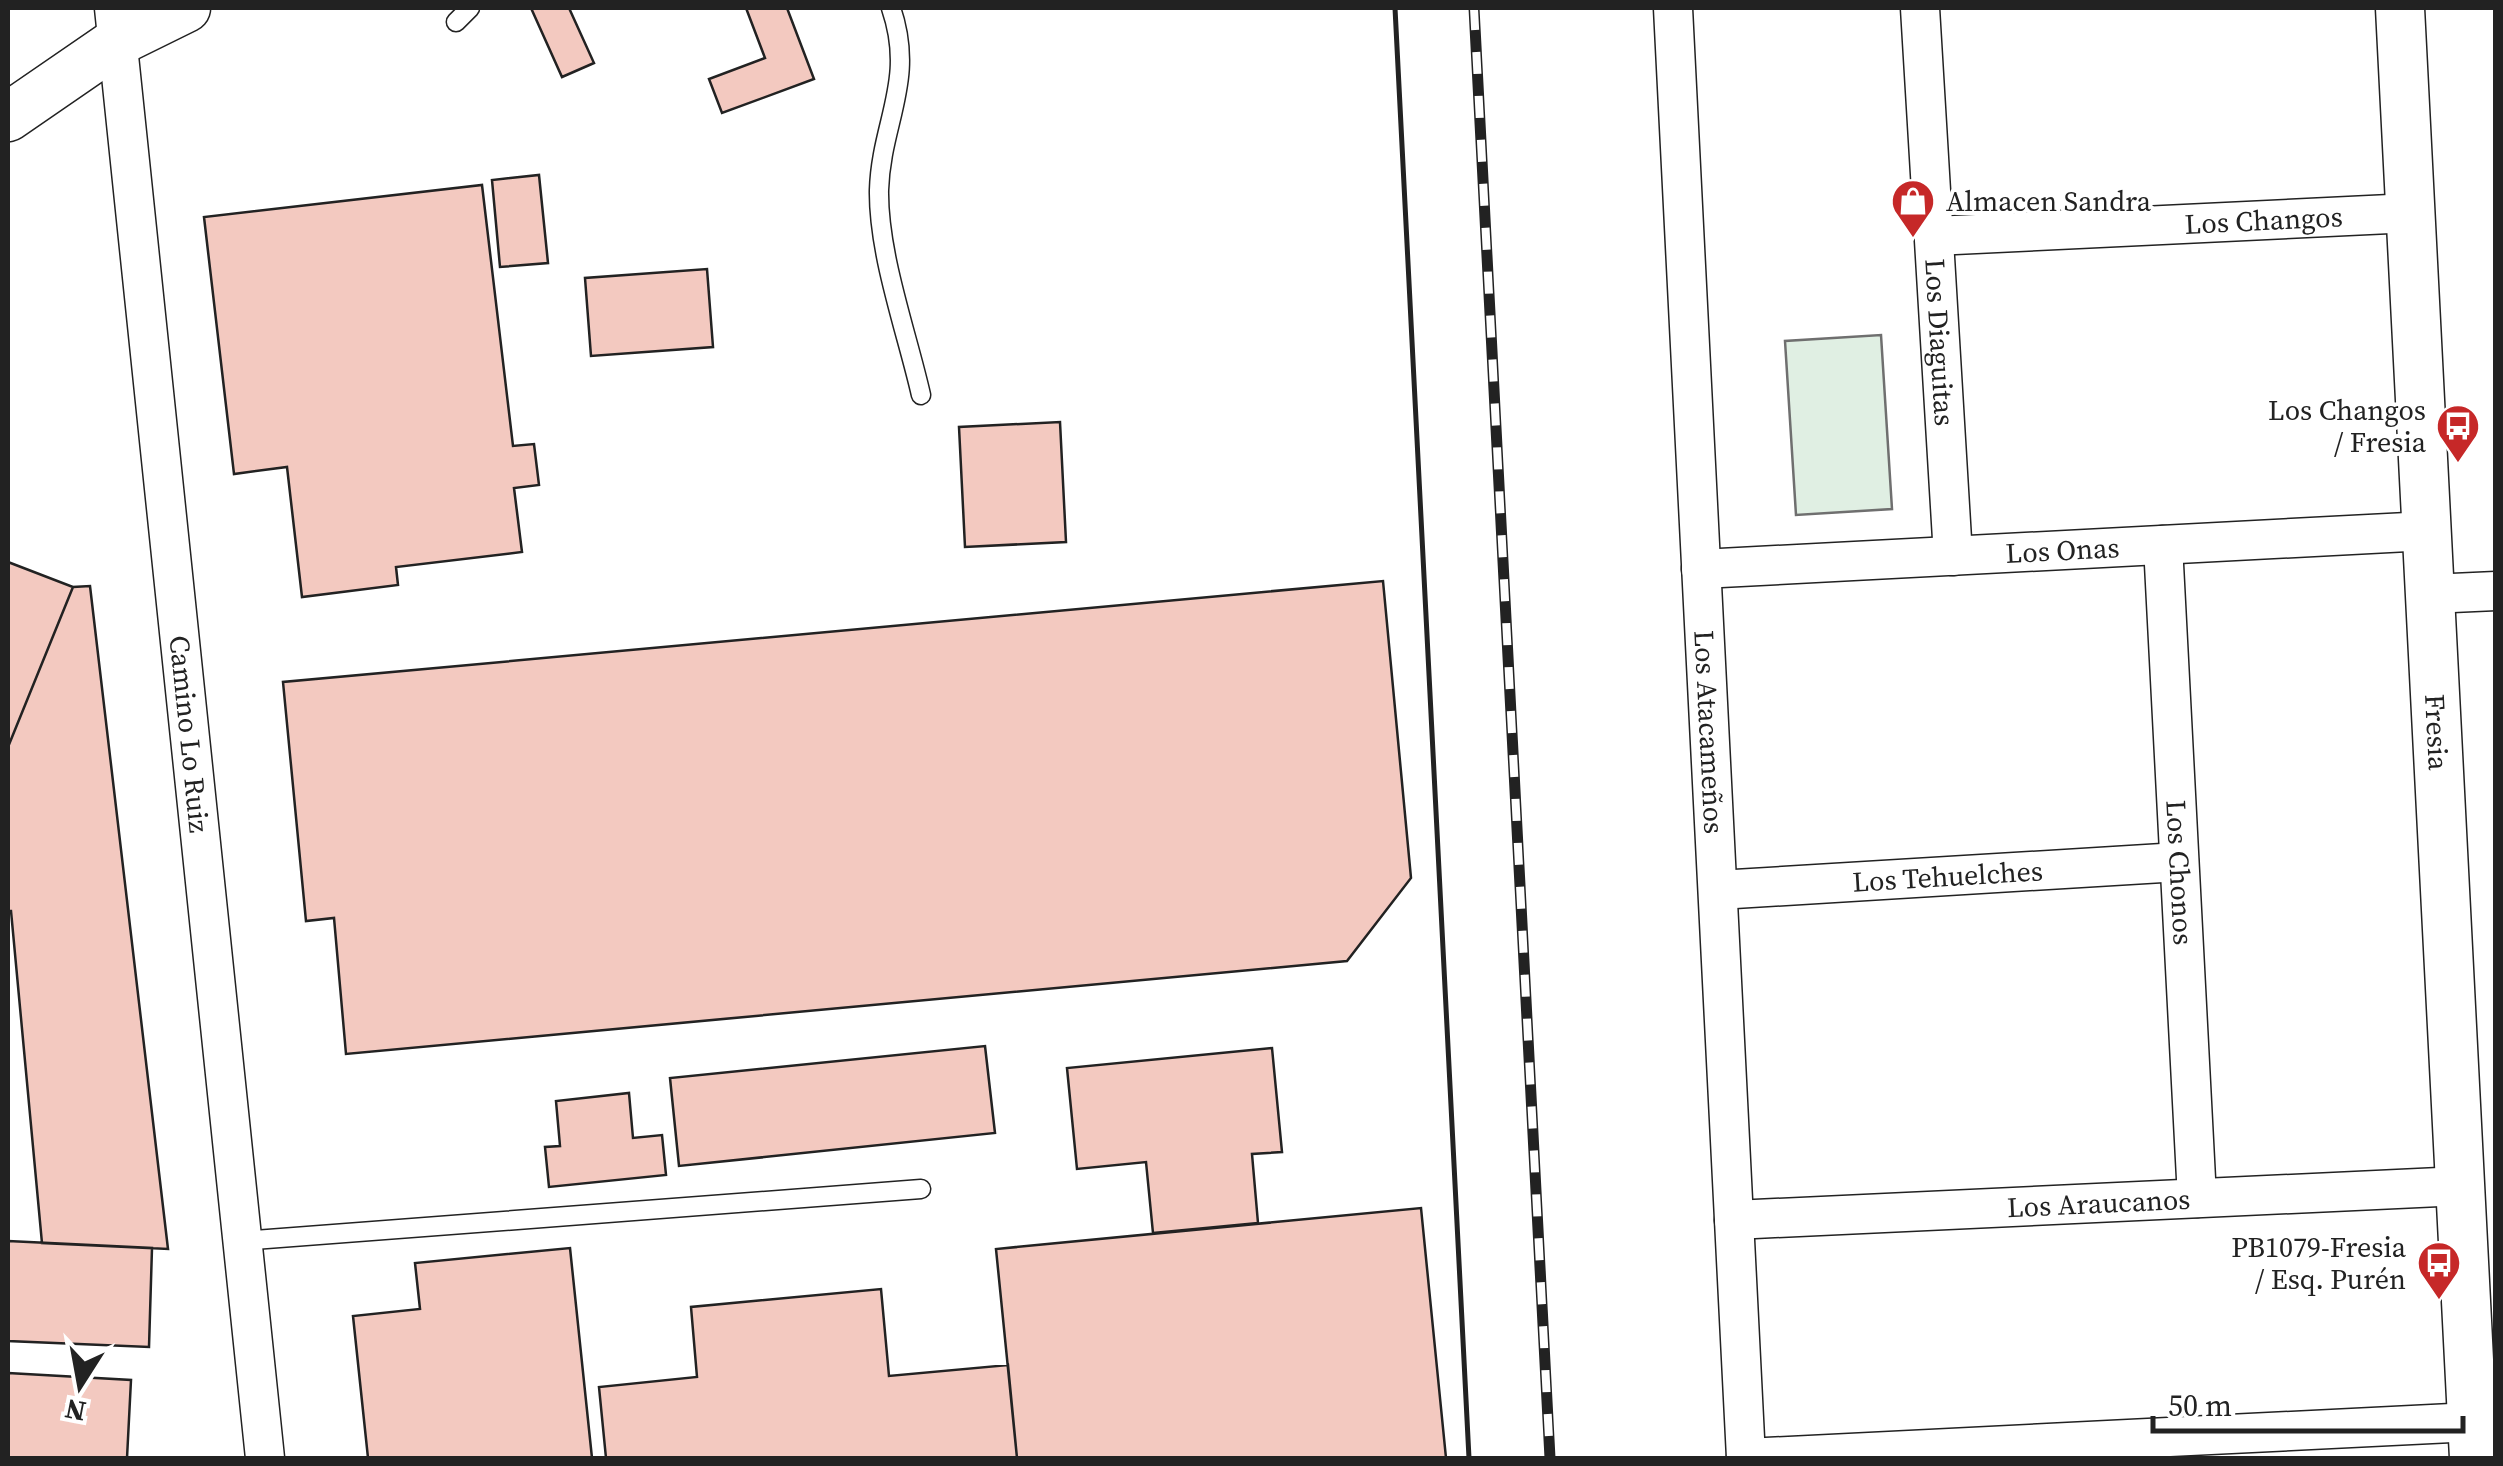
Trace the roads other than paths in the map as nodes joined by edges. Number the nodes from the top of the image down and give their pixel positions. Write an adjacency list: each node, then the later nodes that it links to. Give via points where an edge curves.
1 (186, 8): 8 (street)
2 (470, 8): 7 (lane)
3 (891, 8): 12 (lane, via 903,66 879,188)
4 (1673, 8): 16 (street, Los Atacameños)
5 (1920, 8): 11 (street, Los Diaguitas)
6 (2400, 8): 10 (street, Fresia)
7 (456, 22)
8 (115, 24): 9 (street); 25 (street, Camino Lo Ruiz)
9 (8, 117)
10 (2411, 212): 11 (street, Los Changos); 13 (street, Fresia)
11 (1934, 236): 15 (street, Los Diaguitas)
12 (921, 395)
13 (2427, 531): 14 (street, Los Onas); 18 (street, Fresia)
14 (2162, 545): 15 (street, Los Onas); 19 (street, Los Chonos)
15 (1953, 556): 16 (street, Los Onas)
16 (1702, 568): 20 (street, Los Atacameños)
17 (2496, 592): 18 (street)
18 (2430, 594): 21 (street, Fresia)
19 (2179, 862): 20 (street, Los Tehuelches); 23 (street, Los Chonos)
20 (1718, 890): 24 (street, Los Atacameños)
21 (2460, 1186): 23 (street, Los Araucanos); 26 (street, Fresia)
22 (921, 1188): 25 (lane)
23 (2197, 1198): 24 (street, Los Araucanos)
24 (1734, 1220): 28 (street, Los Atacameños)
25 (242, 1242): 27 (street, Camino Lo Ruiz)
26 (2478, 1421): 28 (street)
27 (265, 1458)
28 (1746, 1458)

